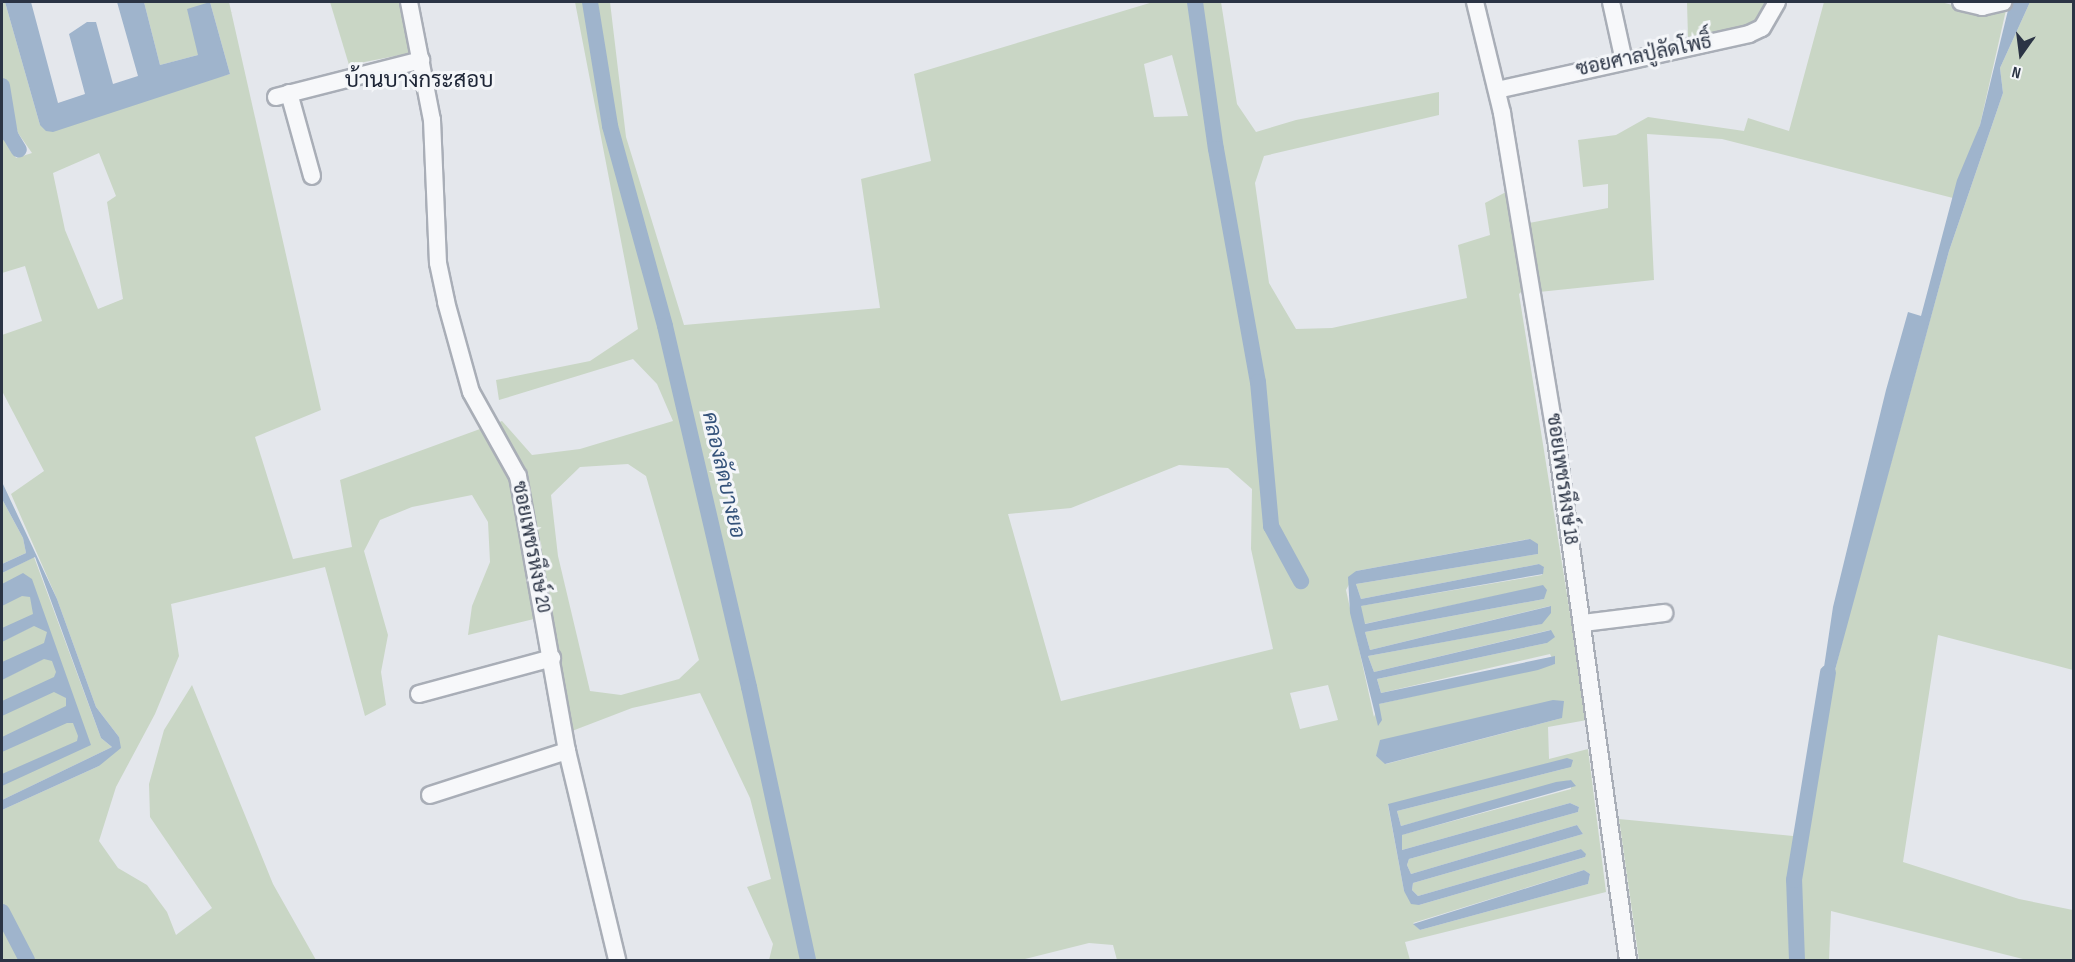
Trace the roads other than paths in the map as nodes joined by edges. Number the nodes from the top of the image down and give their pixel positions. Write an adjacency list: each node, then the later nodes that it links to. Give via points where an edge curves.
1 (409, 2): 7 (street, ซอยเพชรหึงษ์ 20)
2 (1475, 2): 9 (street, ซอยเพชรหึงษ์ 18)
3 (1611, 2): 8 (street)
4 (1777, 2): 8 (street, ซอยศาลปู่ลัดโพธิ์, via 1762,28 1749,34)
5 (1961, 2): 6 (street, via 1983,7)
6 (2003, 2)
7 (421, 60): 10 (street, via 283,95); 13 (street, ซอยเพชรหึงษ์ 20, via 432,120 438,263 446,302 471,393 518,476)
8 (1624, 60): 9 (street, ซอยศาลปู่ลัดโพธิ์)
9 (1497, 90): 12 (street, ซอยเพชรหึงษ์ 18)
10 (312, 176)
11 (1664, 613): 12 (street)
12 (1583, 623): 18 (street, ซอยเพชรหึงษ์ 18)
13 (552, 657): 14 (street); 15 (street, ซอยเพชรหึงษ์ 20)
14 (419, 694)
15 (567, 752): 16 (street); 17 (street, ซอยเพชรหึงษ์ 20)
16 (430, 795)
17 (617, 960)
18 (1628, 960)

